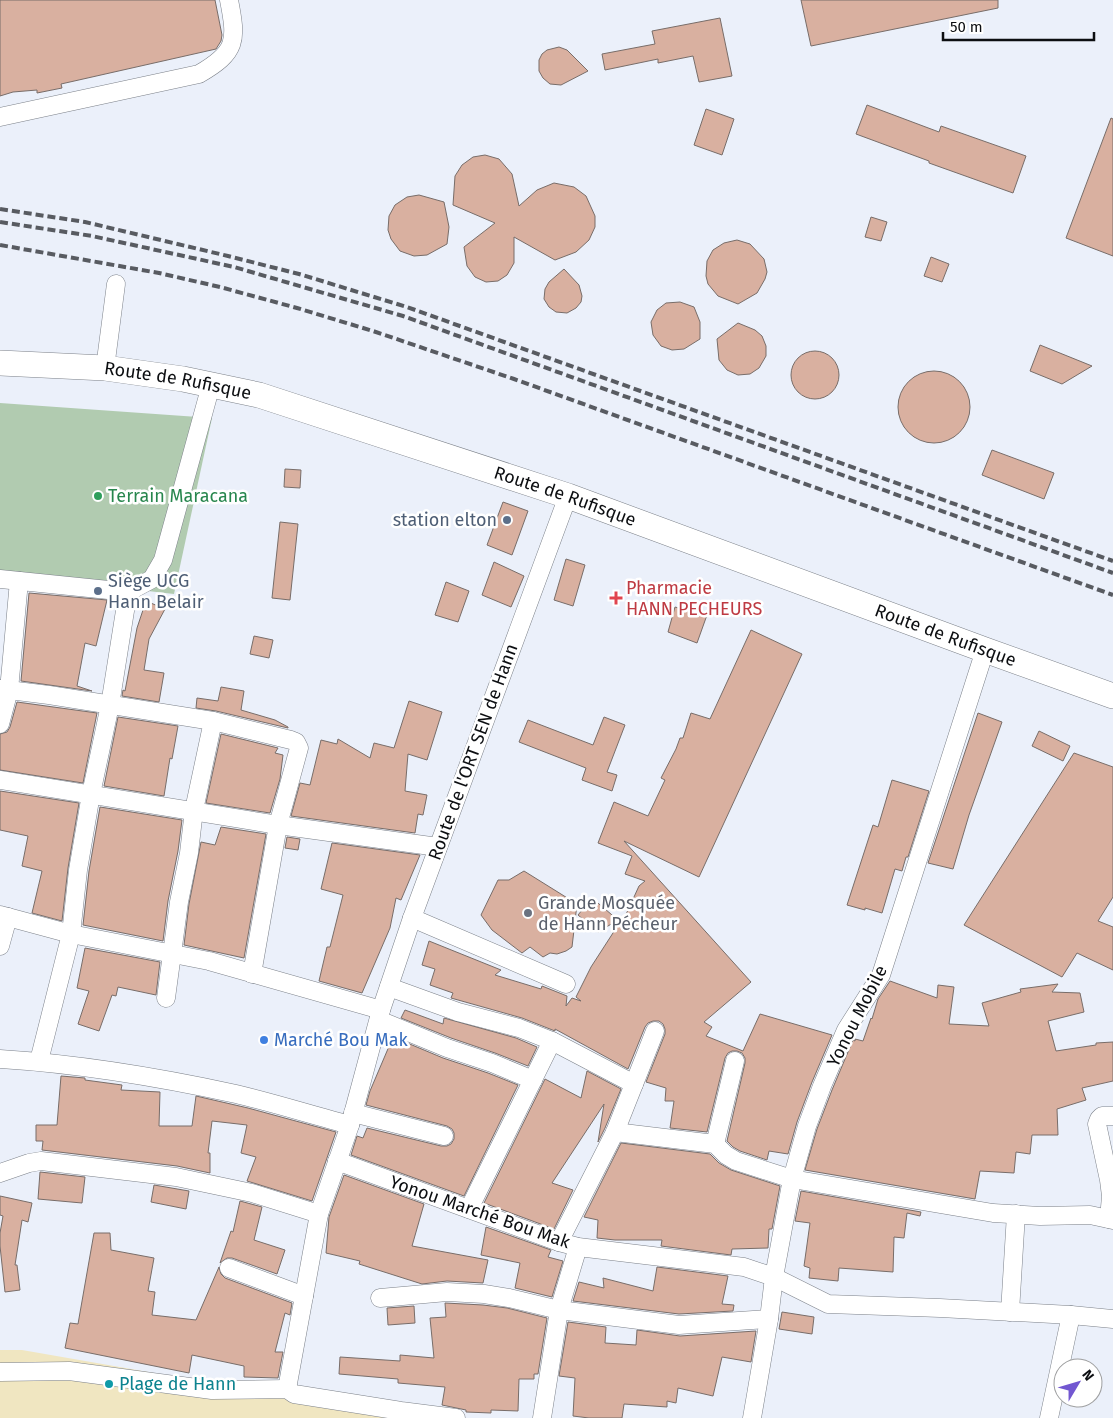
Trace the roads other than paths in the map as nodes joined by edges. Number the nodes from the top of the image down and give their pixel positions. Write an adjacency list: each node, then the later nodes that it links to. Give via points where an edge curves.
1 (229, 0): 2 (street, via 234,24 233,41 214,65 198,74)
2 (0, 117)
3 (116, 284): 5 (street)
4 (0, 363): 5 (main road, Route de Rufisque)
5 (105, 368): 6 (main road, Route de Rufisque)
6 (211, 385): 7 (main road, Route de Rufisque, via 259,395); 10 (street, via 163,560 152,579)
7 (568, 496): 11 (main road, Route de Rufisque); 21 (street, Route de l'ORT SEN de Hann)
8 (0, 579): 9 (street)
9 (19, 581): 10 (street); 12 (street)
10 (128, 592): 14 (street)
11 (985, 650): 13 (main road, Route de Rufisque); 46 (street, Yonou Mobile, via 881,975 846,1030 807,1126)
12 (4, 689): 14 (street); 16 (street)
13 (1113, 696)
14 (110, 705): 15 (street); 18 (street)
15 (213, 721): 19 (street); 20 (street, via 296,742 299,748)
16 (0, 724)
17 (0, 780): 18 (street)
18 (91, 794): 19 (street); 24 (street)
19 (194, 810): 20 (street); 26 (street)
20 (278, 825): 21 (street); 27 (street)
21 (438, 847): 23 (street, Route de l'ORT SEN de Hann)
22 (4, 916): 24 (street); 25 (street)
23 (412, 918): 28 (street); 29 (street, Route de l'ORT SEN de Hann)
24 (71, 934): 26 (street); 36 (street)
25 (0, 946)
26 (173, 954): 27 (street); 30 (street)
27 (252, 974): 31 (street)
28 (566, 984)
29 (389, 987): 31 (street, Route de l'ORT SEN de Hann); 33 (street)
30 (166, 998)
31 (380, 1015): 37 (street, via 447,1048); 40 (street, Route de l'ORT SEN de Hann)
32 (655, 1031): 38 (street)
33 (552, 1041): 37 (street); 38 (street)
34 (0, 1059): 36 (street)
35 (735, 1061): 43 (street)
36 (39, 1062): 40 (street, via 114,1071)
37 (533, 1080): 47 (street)
38 (634, 1084): 41 (street)
39 (1113, 1116): 50 (street, via 1102,1116 1098,1124 1109,1180)
40 (351, 1119): 42 (street); 44 (street, Route de l'ORT SEN de Hann)
41 (616, 1132): 43 (street); 51 (street)
42 (444, 1136)
43 (715, 1144): 46 (street, via 736,1161)
44 (337, 1161): 47 (street, Yonou Marché Bou Mak); 48 (street, Route de l'ORT SEN de Hann)
45 (0, 1173): 48 (street, via 41,1161 176,1177 252,1193)
46 (792, 1179): 49 (street, via 974,1210); 54 (street, Yonou Mobile)
47 (468, 1209): 51 (street, Yonou Marché Bou Mak)
48 (319, 1214): 55 (street, Route de l'ORT SEN de Hann)
49 (1016, 1214): 50 (street, via 1077,1214); 58 (street)
50 (1111, 1219)
51 (559, 1242): 52 (street, Yonou Marché Bou Mak)
52 (578, 1247): 54 (street, Yonou Marché Bou Mak, via 744,1267); 57 (street)
53 (229, 1268): 55 (street)
54 (774, 1277): 58 (street, Yonou Marché Bou Mak, via 828,1304); 60 (street, Yonou Mobile)
55 (304, 1296): 63 (street, Route de l'ORT SEN de Hann)
56 (380, 1298): 57 (street, via 447,1292 484,1294)
57 (559, 1310): 60 (street, via 678,1324); 65 (street)
58 (1010, 1312): 59 (street, Yonou Marché Bou Mak)
59 (1071, 1315): 61 (street, Yonou Marché Bou Mak); 67 (street)
60 (769, 1319): 66 (street, Yonou Mobile)
61 (1113, 1319)
62 (0, 1372): 63 (street, via 69,1371 212,1390)
63 (286, 1389): 64 (street, via 294,1394)
64 (456, 1418)
65 (542, 1418)
66 (753, 1418)
67 (1049, 1418)

